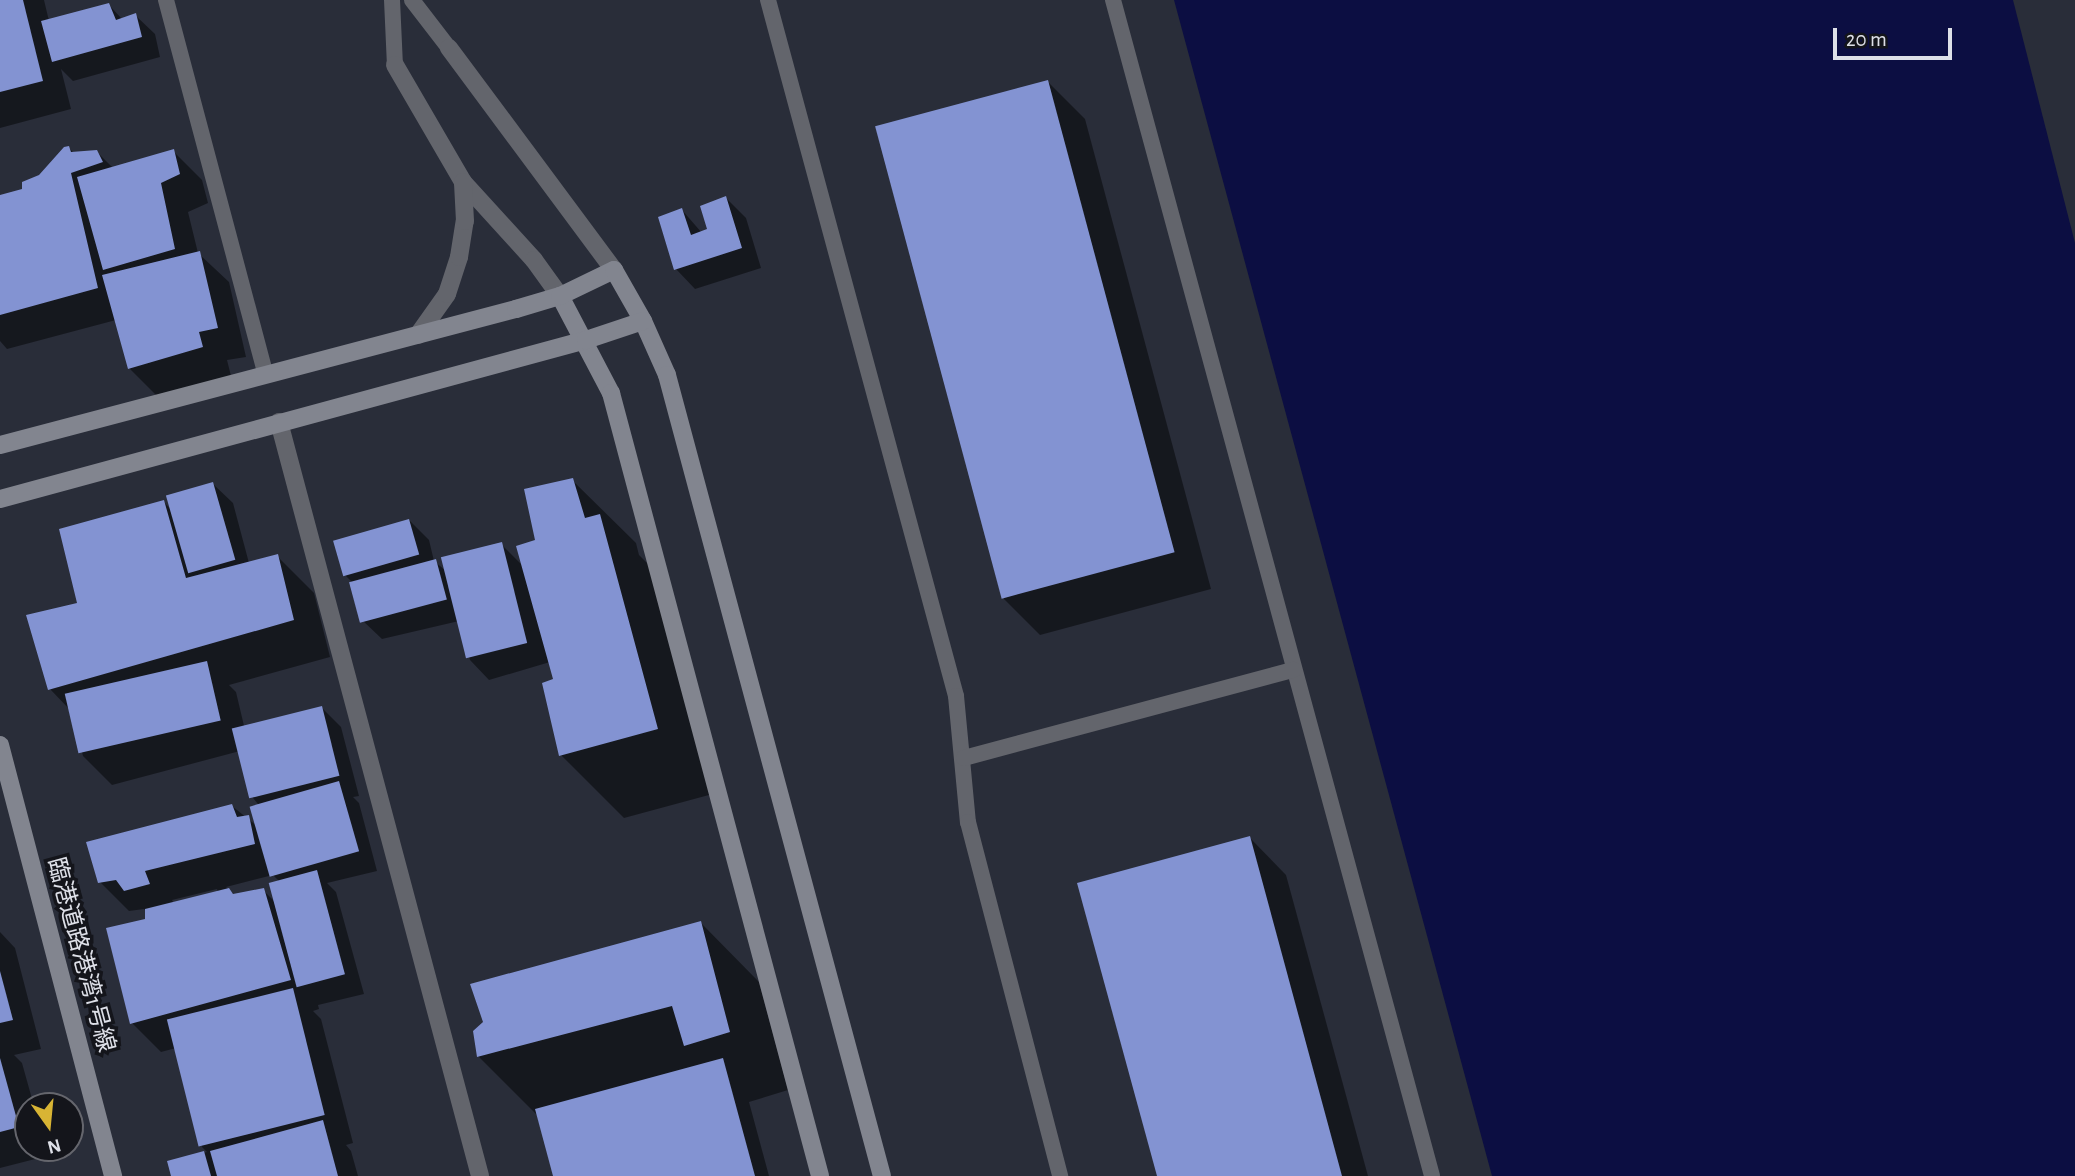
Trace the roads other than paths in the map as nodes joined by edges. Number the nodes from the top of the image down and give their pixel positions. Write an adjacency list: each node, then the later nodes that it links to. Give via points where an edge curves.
1 (166, 0): 14 (lane)
2 (392, 0): 7 (lane)
3 (412, 0): 6 (lane)
4 (768, 0): 20 (lane, via 956,696)
5 (1113, 0): 18 (lane)
6 (449, 48): 9 (street)
7 (395, 65): 8 (street)
8 (463, 182): 10 (street, via 534,260); 12 (street, via 465,221 459,257 447,294)
9 (614, 270): 10 (street); 11 (street)
10 (560, 296): 12 (street); 13 (street)
11 (643, 321): 13 (street); 24 (street, via 667,375)
12 (418, 335): 14 (street)
13 (586, 340): 15 (street); 23 (street, via 611,393)
14 (266, 375): 16 (street)
15 (279, 422): 17 (street); 22 (street)
16 (0, 444)
17 (0, 499)
18 (1293, 670): 20 (lane); 26 (lane)
19 (0, 746): 21 (street, 臨港道路港湾1号線)
20 (964, 758): 25 (lane, via 968,822)
21 (113, 1176)
22 (480, 1176)
23 (820, 1176)
24 (882, 1176)
25 (1060, 1176)
26 (1432, 1176)

